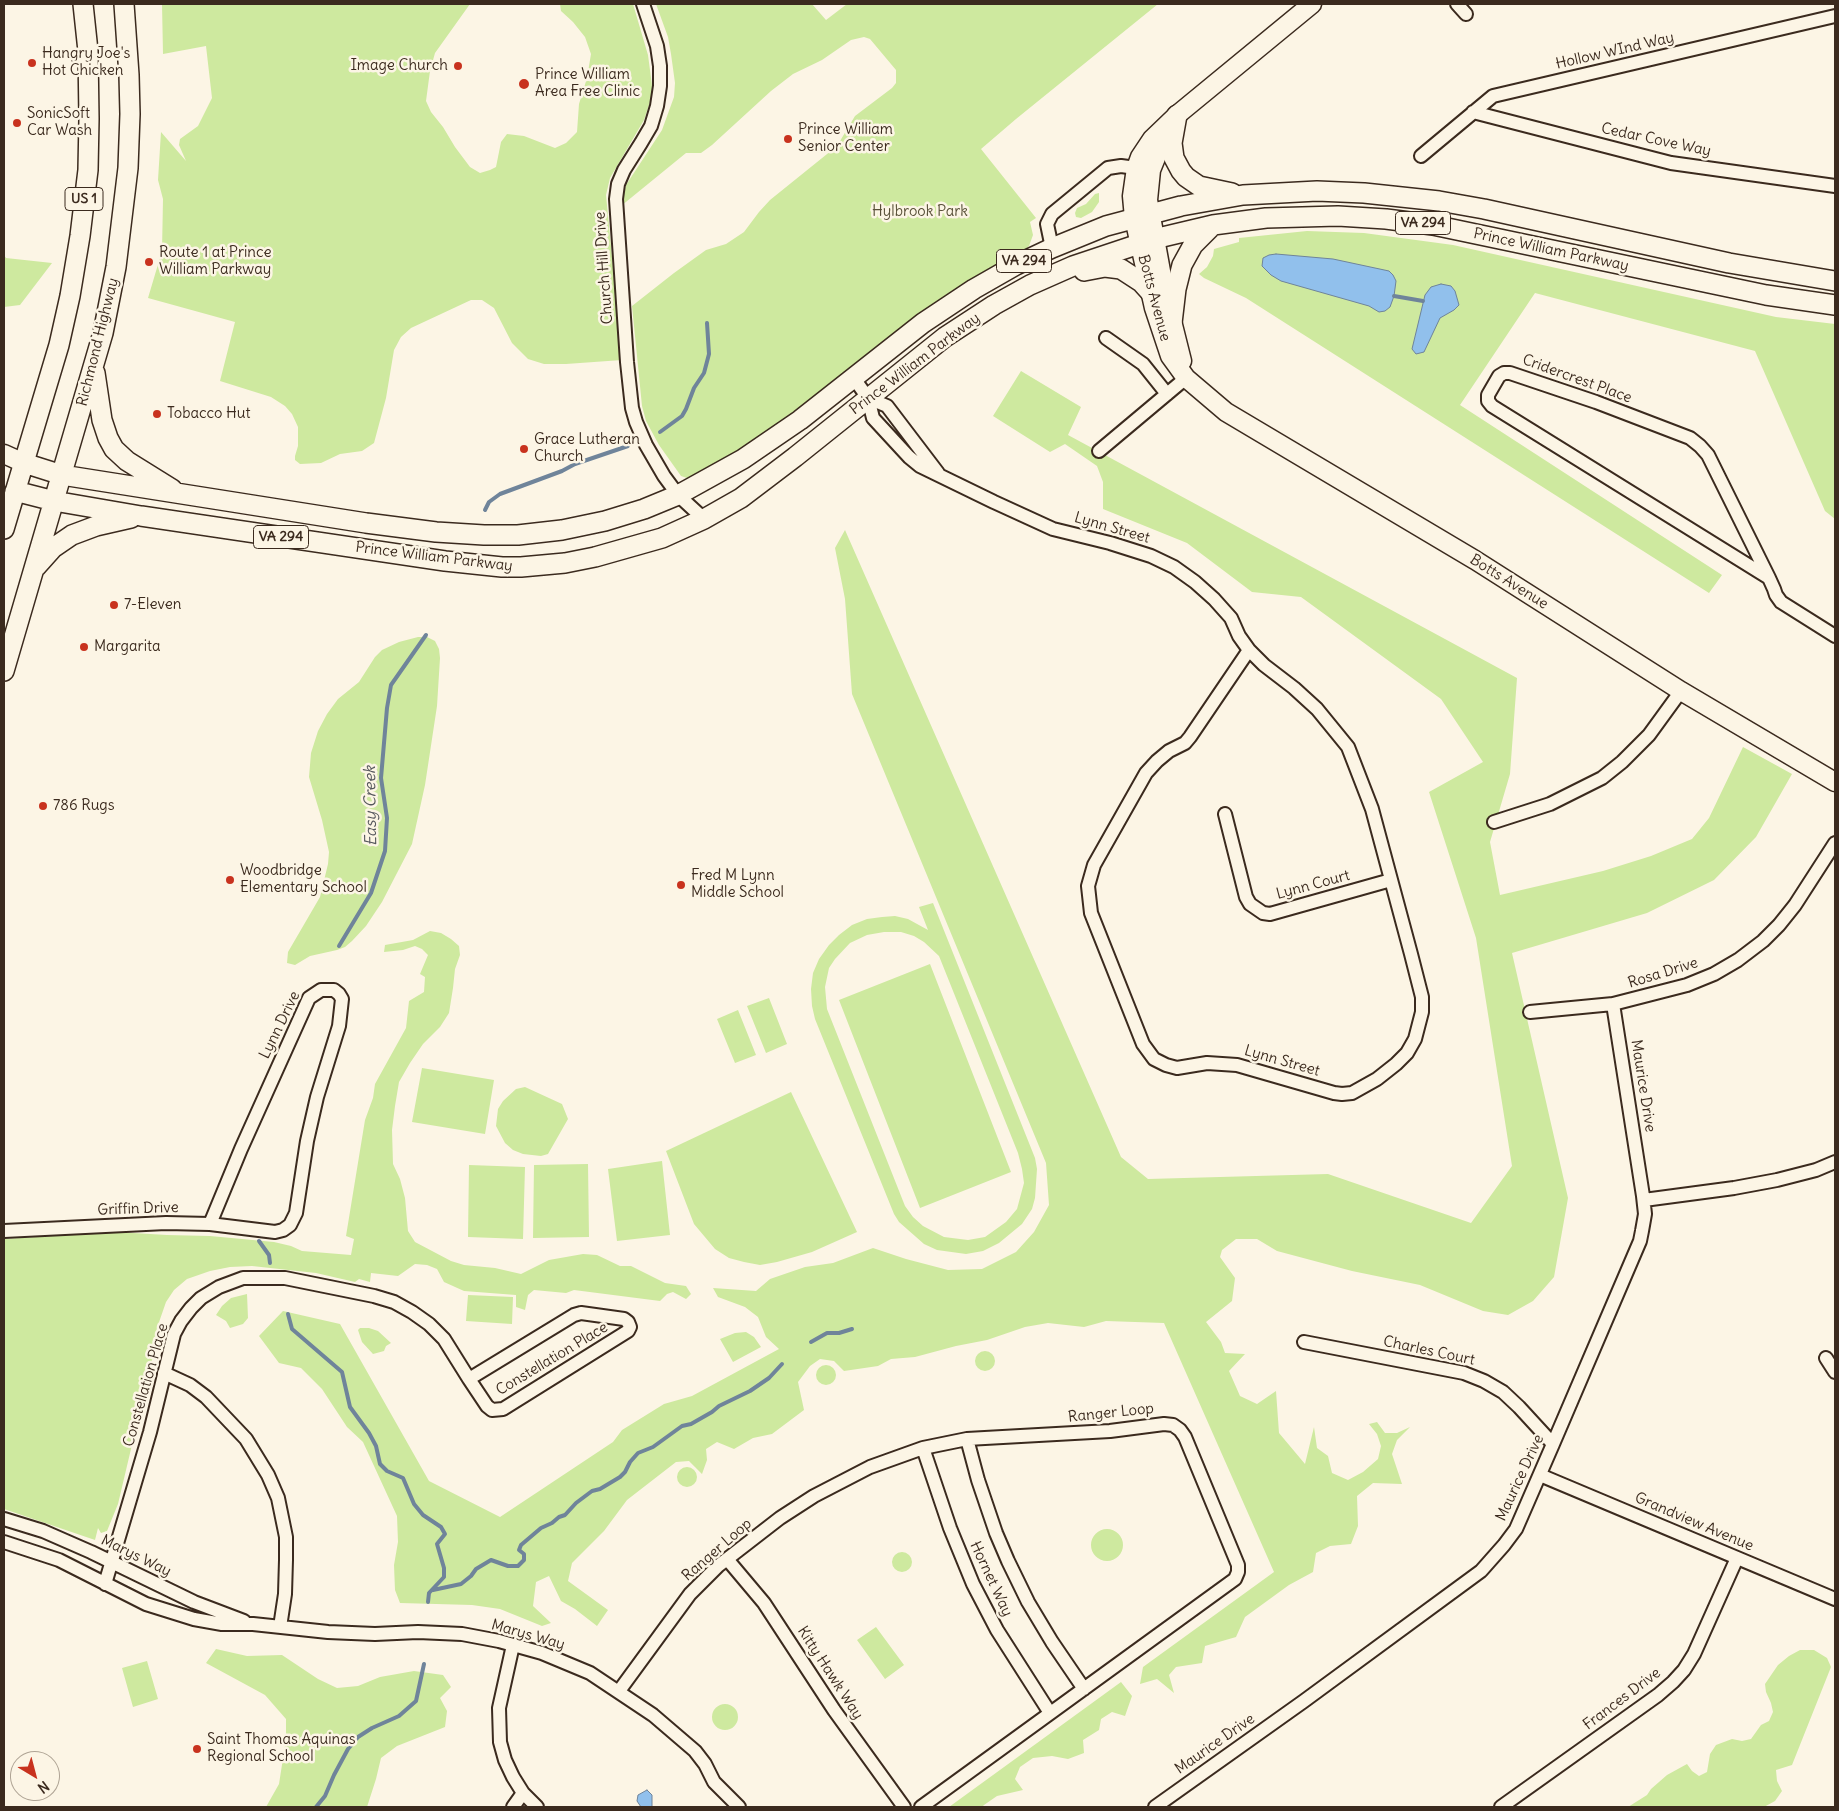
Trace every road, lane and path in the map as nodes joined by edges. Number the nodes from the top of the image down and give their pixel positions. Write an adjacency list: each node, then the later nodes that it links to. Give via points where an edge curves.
1 (83, 4): 31 (main road, US 1, via 89,119 88,170 80,236 58,345)
2 (124, 4): 24 (main road, Richmond Highway / US 1, via 130,75 128,168 116,266)
3 (644, 4): 36 (street, Church Hill Drive, via 657,46 660,86 650,126 624,170 616,199 627,362 636,422 651,455)
4 (1312, 4): 9 (street)
5 (1457, 4): 6 (street)
6 (1466, 14)
7 (1835, 16): 8 (street, Hollow WInd Way, via 1492,96)
8 (1473, 112): 10 (street, Hollow WInd Way); 12 (street, Cedar Cove Way, via 1671,163)
9 (1177, 115): 11 (street, via 1152,139); 13 (main road, via 1172,144 1174,158 1186,178 1199,186); 14 (street, via 1151,170 1148,200)
10 (1421, 156)
11 (1136, 168): 14 (street, via 1132,196); 17 (street, via 1108,168 1052,214 1047,221)
12 (1835, 186)
13 (1243, 195): 14 (main road, Prince William Parkway / VA 294); 19 (main road, Prince William Parkway / VA 294, via 1333,192 1439,201 1729,263)
14 (1142, 216): 16 (street); 17 (main road, Prince William Parkway / VA 294, via 1106,226)
15 (1213, 225): 16 (main road, Prince William Parkway / VA 294); 21 (main road, Prince William Parkway / VA 294, via 1314,216 1410,221 1766,295); 22 (main road, via 1193,245 1182,265)
16 (1146, 241): 18 (main road, Prince William Parkway / VA 294); 20 (street, Botts Avenue); 22 (street, Botts Avenue)
17 (1052, 248): 25 (main road, Prince William Parkway / VA 294, via 974,289)
18 (1046, 279): 20 (main road, via 1114,267 1136,277); 28 (main road, Prince William Parkway / VA 294, via 965,323)
19 (1835, 281)
20 (1150, 292): 26 (street, Botts Avenue, via 1170,356)
21 (1835, 303)
22 (1172, 323): 26 (street, Botts Avenue)
23 (1106, 338): 27 (street, via 1142,364)
24 (94, 365): 33 (main road, Richmond Highway / US 1); 35 (main road, via 102,420 114,449 126,461)
25 (853, 377): 28 (street, Lynn Street); 36 (main road, Prince William Parkway / VA 294, via 743,460)
26 (1186, 378): 27 (street); 48 (street, Botts Avenue, via 1226,412 1475,560)
27 (1166, 394): 29 (street)
28 (868, 398): 32 (street, Lynn Street, via 887,406); 32 (street, Lynn Street, via 872,418 909,457); 39 (main road, Prince William Parkway / VA 294, via 758,486)
29 (1099, 451)
30 (4, 454): 31 (street)
31 (24, 463): 33 (main road, Prince William Parkway / VA 294); 34 (main road, US 1)
32 (939, 474): 46 (street, Lynn Street, via 1053,528 1151,556 1174,567 1214,599 1231,618)
33 (62, 475): 35 (main road, Prince William Parkway / VA 294); 37 (main road, Richmond Highway / US 1)
34 (10, 488): 37 (main road, Prince William Parkway / VA 294); 40 (main road, US 1)
35 (184, 495): 41 (main road, Prince William Parkway / VA 294, via 392,527)
36 (678, 495): 39 (street, Church Hill Drive); 41 (main road, Prince William Parkway / VA 294, via 605,521 562,530)
37 (54, 501): 38 (main road, Prince William Parkway / VA 294); 43 (main road, Richmond Highway / US 1)
38 (141, 516): 42 (main road, Prince William Parkway / VA 294); 43 (main road, via 72,535 53,548)
39 (704, 519): 42 (main road, Prince William Parkway / VA 294, via 662,538 606,554 565,563)
40 (4, 529)
41 (502, 535): 42 (main road)
42 (502, 567)
43 (33, 570): 47 (main road, Richmond Highway / US 1)
44 (1768, 578): 44 (street, Cridercrest Place, via 1492,406 1488,395 1499,376 1510,373 1690,438 1708,455); 45 (street, Cridercrest Place, via 1781,602)
45 (1835, 636)
46 (1249, 650): 53 (street, Lynn Street, via 1317,709 1348,747 1372,809); 53 (street, Lynn Street, via 1190,737 1146,773 1091,871 1088,886 1091,913 1146,1050 1154,1059 1176,1068 1207,1063 1237,1065 1342,1094 1352,1093 1377,1079 1407,1052 1415,1039 1422,1012 1422,997)
47 (4, 671)
48 (1681, 691): 49 (street, Botts Avenue); 51 (street, via 1649,735 1602,778 1550,804)
49 (1835, 782)
50 (1225, 814): 53 (street, Lynn Court, via 1246,897 1263,913 1270,914)
51 (1494, 822)
52 (1835, 843): 54 (street, Rosa Drive, via 1795,905 1762,941 1738,960 1687,985)
53 (1391, 880)
54 (1613, 1004): 55 (street, Rosa Drive); 57 (street, Maurice Drive)
55 (1530, 1012)
56 (1835, 1162): 57 (street, via 1777,1180)
57 (1644, 1200): 67 (street, Maurice Drive, via 1640,1241)
58 (210, 1224): 59 (street, Griffin Drive); 60 (street, Griffin Drive); 60 (street, Lynn Drive, via 309,998 321,990 334,990 343,1004 313,1115 296,1213 290,1225)
59 (4, 1231)
60 (273, 1232)
61 (1304, 1342): 67 (street, Charles Court, via 1464,1373 1484,1381 1519,1406)
62 (1826, 1358): 63 (street)
63 (1835, 1372)
64 (164, 1373): 65 (street, Constellation Place, via 174,1334 201,1298 232,1281 266,1277 285,1278 394,1302 439,1334); 74 (street, Constellation Place); 78 (street, via 206,1397 246,1439 268,1475 278,1498 286,1537)
65 (470, 1379): 65 (street, Constellation Place, via 487,1406 499,1410 628,1332 630,1327 624,1319 581,1313 574,1315)
66 (967, 1439): 68 (street, Ranger Loop); 80 (street, Hornet Way, via 987,1507 1008,1561 1028,1602); 80 (street, Ranger Loop, via 1082,1433 1164,1424 1172,1425 1185,1437 1238,1564 1238,1572 1232,1582)
67 (1553, 1444): 69 (street, Maurice Drive)
68 (923, 1448): 72 (street, Ranger Loop, via 870,1467 814,1496); 82 (street, Hornet Way, via 973,1584 1013,1658)
69 (1540, 1475): 73 (street, Grandview Avenue); 89 (street, Maurice Drive, via 1516,1528 1481,1570)
70 (4, 1519): 74 (street, Marys Way, via 43,1531)
71 (4, 1542): 75 (street, Marys Way, via 58,1560)
72 (727, 1558): 81 (street, Ranger Loop, via 690,1594); 87 (street, Kitty Hawk Way, via 764,1603 834,1710)
73 (1737, 1558): 76 (street, Grandview Avenue); 90 (street, Frances Drive, via 1694,1654 1673,1682)
74 (112, 1563): 75 (street, Constellation Place); 77 (street, Marys Way, via 194,1602)
75 (106, 1584): 77 (street, Marys Way, via 146,1604 185,1617 222,1624)
76 (1835, 1599)
77 (253, 1624): 78 (street, Marys Way)
78 (280, 1627): 79 (street, Marys Way, via 328,1632 447,1633)
79 (513, 1645): 81 (street, Marys Way, via 563,1661); 83 (street, via 500,1708 500,1742 505,1760)
80 (1084, 1689): 82 (street, Ranger Loop)
81 (619, 1691): 86 (street, Marys Way, via 695,1751 714,1782)
82 (1050, 1714): 88 (street, Ranger Loop)
83 (523, 1793): 84 (street); 85 (street)
84 (514, 1807)
85 (537, 1807)
86 (739, 1807)
87 (904, 1807)
88 (921, 1807)
89 (1155, 1807)
90 (1501, 1807)

